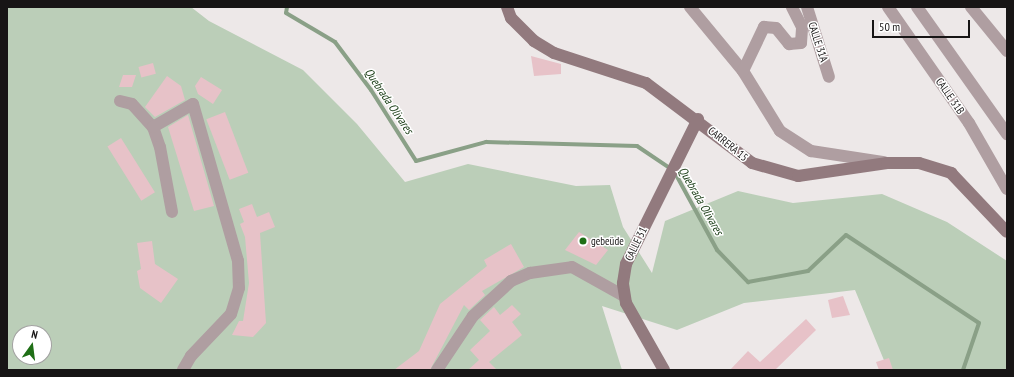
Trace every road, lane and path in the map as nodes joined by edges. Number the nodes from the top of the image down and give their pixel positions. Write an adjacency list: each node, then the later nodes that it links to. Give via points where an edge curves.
1 (507, 7): 12 (main road, CARRERA 15, via 522,31 554,53 646,83)
2 (690, 7): 9 (street)
3 (792, 7): 9 (street, via 802,27 800,44 789,44 776,28 764,27)
4 (807, 7): 10 (street, CALLE 31A)
5 (888, 7): 16 (street, CALLE 31B, via 969,123)
6 (918, 7): 14 (street)
7 (971, 7): 8 (street)
8 (1007, 51)
9 (742, 71): 15 (street, via 780,131 811,151)
10 (829, 77)
11 (120, 101): 13 (street, via 132,104)
12 (698, 119): 15 (main road, CARRERA 15, via 752,163 774,172 798,176); 19 (main road, CALLE 31, via 626,264)
13 (153, 127): 17 (street, via 160,147); 20 (street, via 193,104 238,261 238,288 231,314 191,356)
14 (1007, 134)
15 (887, 163): 18 (main road, CARRERA 15, via 919,163 951,173)
16 (1007, 189)
17 (172, 212)
18 (1007, 232)
19 (624, 296): 21 (street, via 572,267 530,273 511,281 473,316); 22 (main road)
20 (183, 370)
21 (437, 370)
22 (664, 370)

